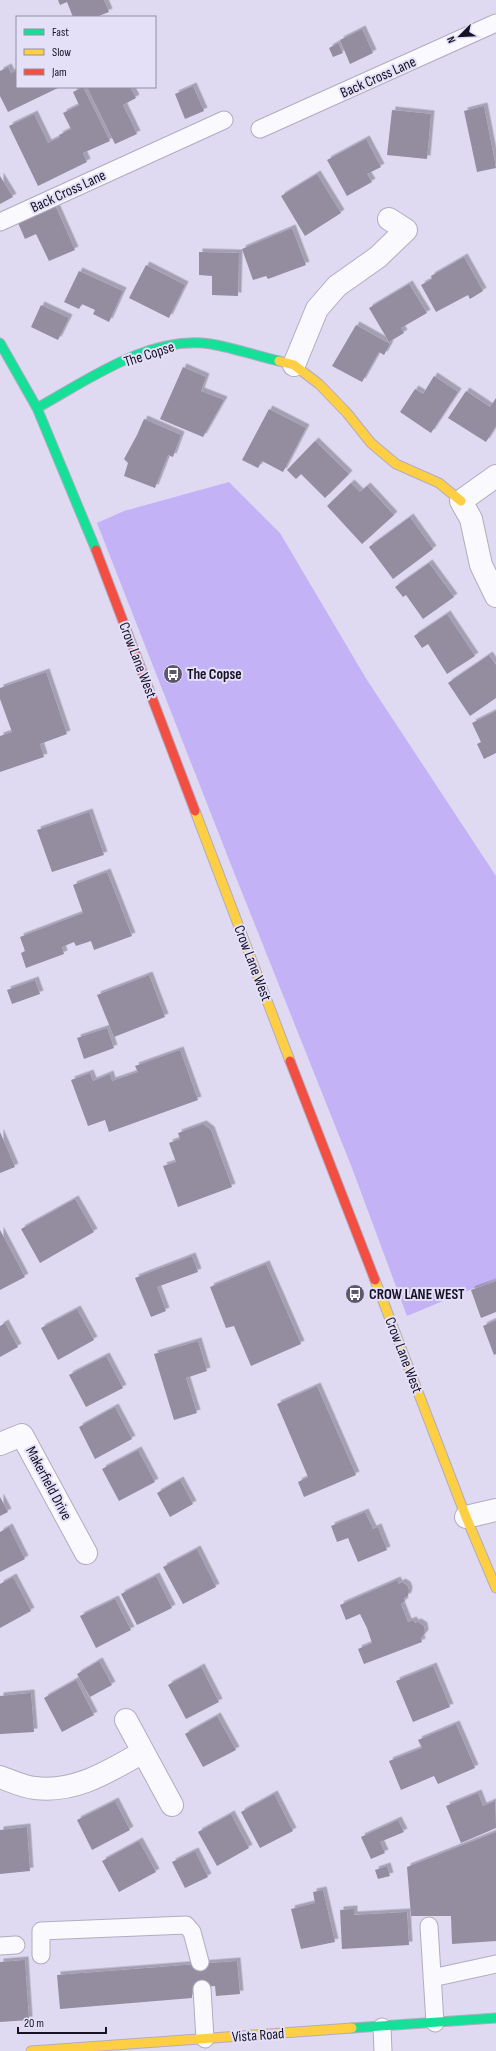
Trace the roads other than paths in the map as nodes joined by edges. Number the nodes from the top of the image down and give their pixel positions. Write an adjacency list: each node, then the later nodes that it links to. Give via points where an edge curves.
1 (496, 23): 3 (lane, Back Cross Lane)
2 (224, 120): 4 (lane, Back Cross Lane)
3 (260, 129)
4 (0, 222)
5 (406, 224): 7 (street, via 378,257 337,286 316,309)
6 (0, 343): 8 (main road, Crow Lane West)
7 (294, 365): 8 (main road, The Copse, via 210,344 172,344 132,356); 10 (main road, The Copse, via 348,413 371,443 396,464 439,483)
8 (37, 408): 14 (main road, Crow Lane West, via 101,564)
9 (496, 476): 10 (street)
10 (461, 501): 11 (street, The Copse, via 471,519 481,565)
11 (496, 596)
12 (0, 1444): 15 (street, Makerfield Drive, via 22,1434)
13 (496, 1510): 14 (street)
14 (466, 1517): 16 (main road, Crow Lane West)
15 (86, 1552)
16 (496, 1588)
17 (126, 1720): 18 (street)
18 (143, 1752): 19 (street, via 98,1776 66,1788 34,1788); 20 (street)
19 (0, 1777)
20 (172, 1805)
21 (429, 1926): 25 (lane)
22 (42, 1955): 23 (lane, via 41,1931 186,1925 192,1932)
23 (200, 1962)
24 (496, 1964): 25 (lane)
25 (432, 1978): 28 (lane)
26 (202, 1989): 30 (lane)
27 (496, 2018): 28 (main road, Vista Road)
28 (435, 2023): 29 (main road, Vista Road)
29 (382, 2027): 30 (main road, Vista Road); 33 (lane)
30 (205, 2039): 31 (main road, Vista Road)
31 (109, 2049): 32 (main road, Vista Road)
32 (31, 2051)
33 (383, 2051)

